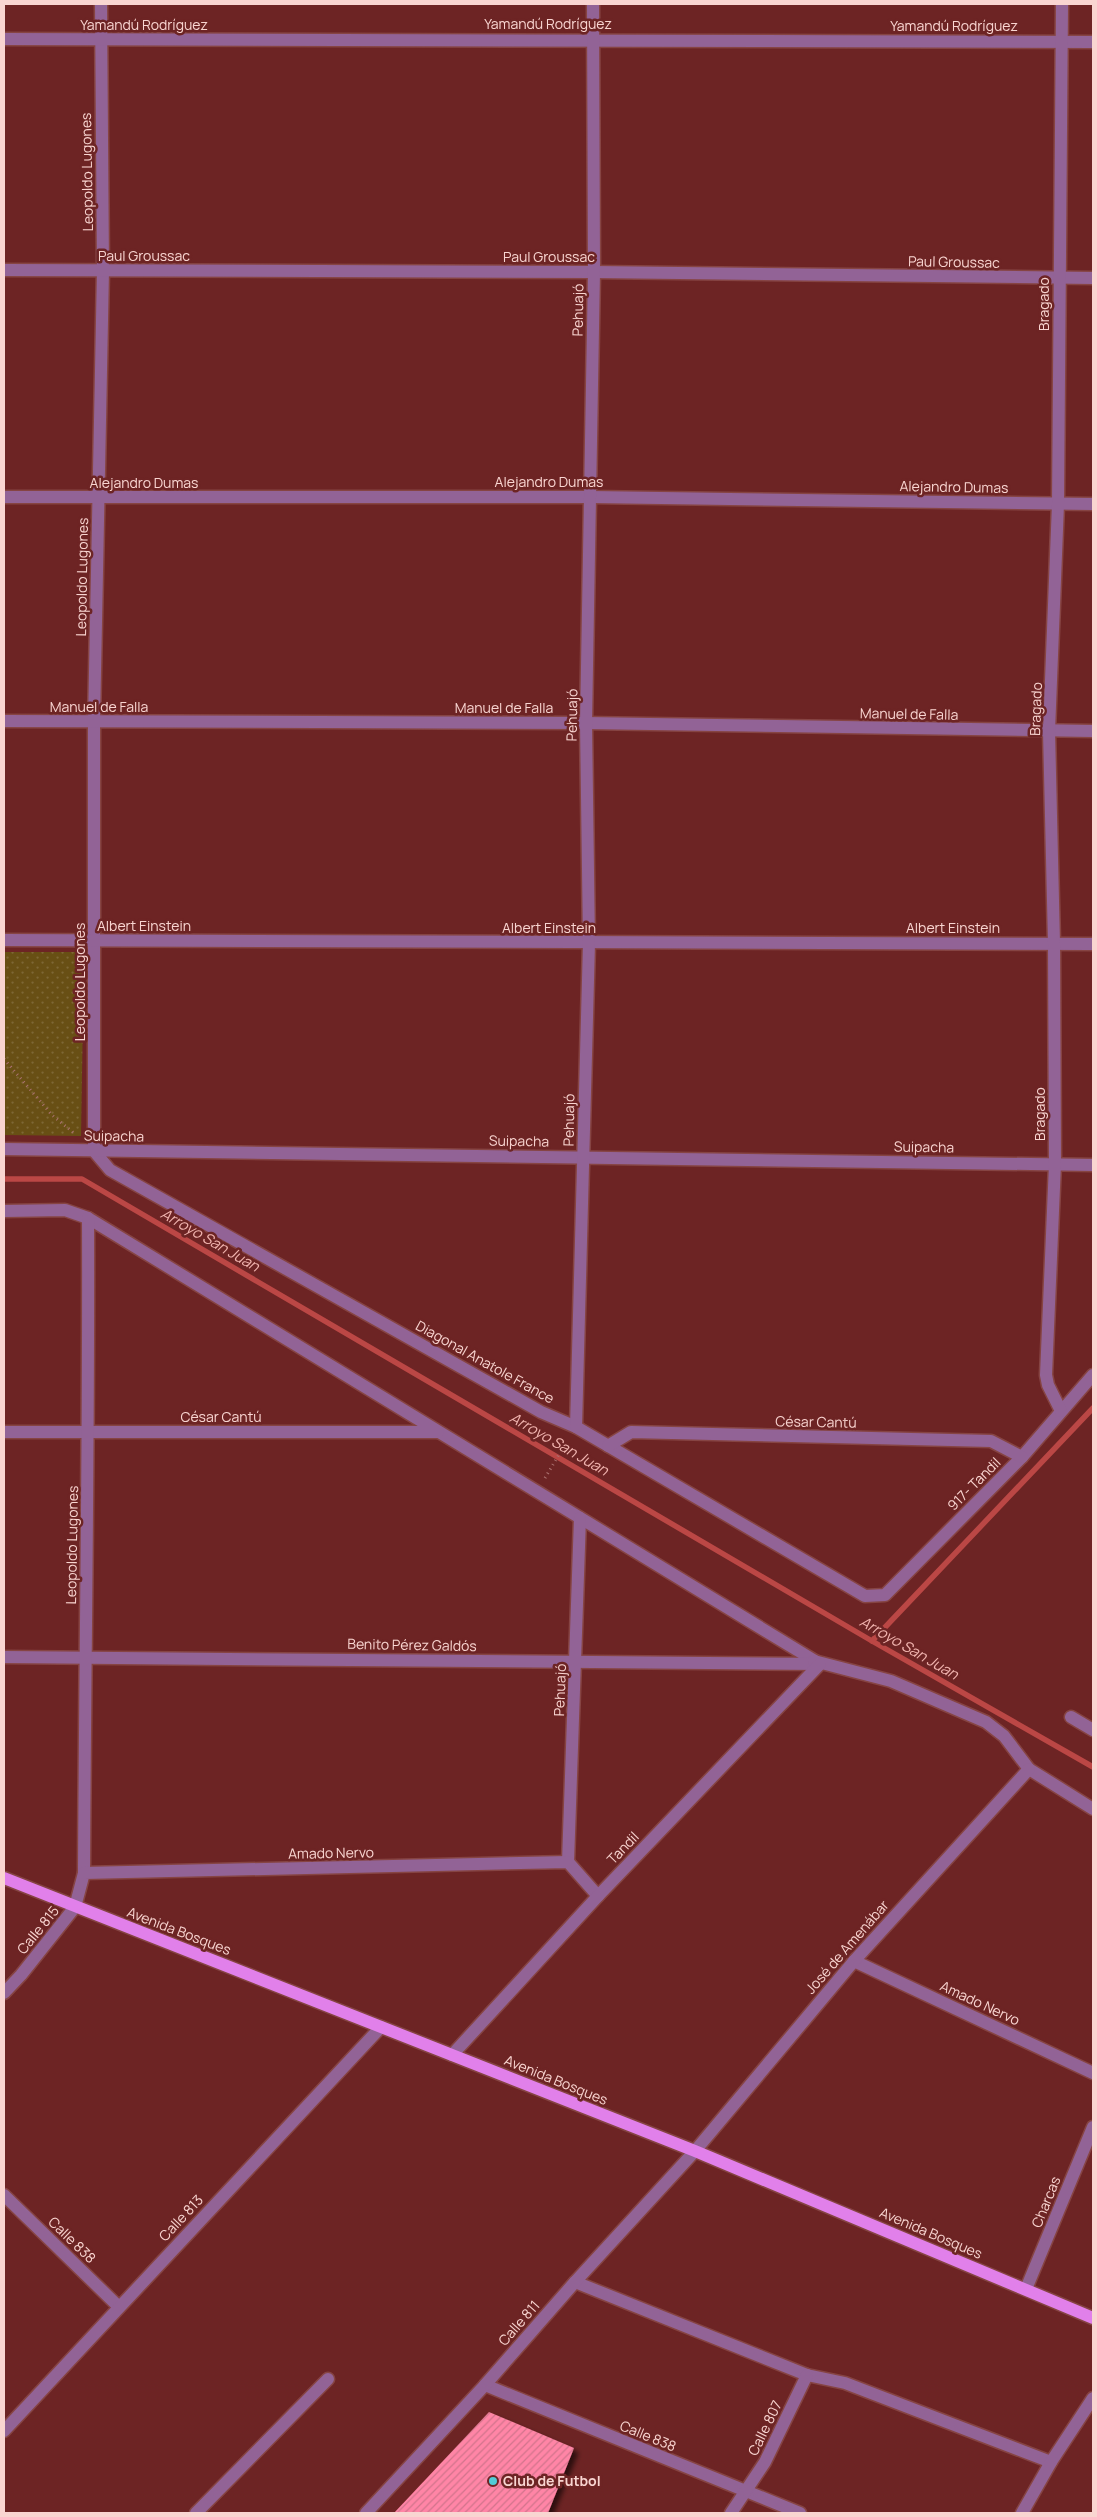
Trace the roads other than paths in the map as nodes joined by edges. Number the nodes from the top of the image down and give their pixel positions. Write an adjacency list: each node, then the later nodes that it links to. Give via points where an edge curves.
1 (101, 4): 6 (street, Leopoldo Lugones)
2 (593, 4): 5 (street, Pehuajó)
3 (1062, 4): 7 (street, Bragado)
4 (4, 39): 6 (street, Yamandú Rodríguez)
5 (593, 39): 6 (street, Yamandú Rodríguez); 7 (street, Yamandú Rodríguez); 11 (street, Pehuajó)
6 (100, 40): 10 (street, Leopoldo Lugones)
7 (1062, 42): 8 (street, Yamandú Rodríguez); 12 (street, Bragado)
8 (1093, 42)
9 (4, 270): 10 (street, Paul Groussac)
10 (103, 270): 11 (street, Paul Groussac); 16 (street, Leopoldo Lugones)
11 (594, 272): 12 (street, Paul Groussac); 15 (street, Pehuajó)
12 (1059, 278): 13 (street, Paul Groussac); 17 (street, Bragado)
13 (1093, 278)
14 (4, 497): 16 (street, Alejandro Dumas)
15 (591, 497): 16 (street, Alejandro Dumas); 17 (street, Alejandro Dumas); 21 (street, Pehuajó)
16 (98, 498): 20 (street, Leopoldo Lugones)
17 (1058, 504): 18 (street, Alejandro Dumas); 22 (street, Bragado)
18 (1093, 504)
19 (4, 721): 20 (street, Manuel de Falla)
20 (94, 722): 21 (street, Manuel de Falla); 25 (street, Leopoldo Lugones)
21 (586, 723): 22 (street, Manuel de Falla); 27 (street, Pehuajó)
22 (1049, 731): 23 (street, Manuel de Falla); 26 (street, Bragado)
23 (1093, 731)
24 (4, 940): 25 (street, Albert Einstein)
25 (96, 940): 27 (street, Albert Einstein); 30 (street, Leopoldo Lugones)
26 (1054, 943): 27 (street, Albert Einstein); 28 (street, Albert Einstein); 32 (street, Bragado)
27 (589, 944): 31 (street, Pehuajó)
28 (1093, 944)
29 (4, 1149): 30 (street, Suipacha)
30 (94, 1151): 31 (street, Suipacha); 38 (street, Diagonal Anatole France, via 110,1170 541,1412)
31 (583, 1157): 32 (street, Suipacha); 38 (street, Pehuajó)
32 (1055, 1164): 33 (street, Suipacha); 37 (street, Bragado, via 1046,1375)
33 (1093, 1164)
34 (4, 1211): 35 (street, via 64,1210)
35 (88, 1218): 40 (street, Leopoldo Lugones); 41 (street)
36 (1093, 1375): 37 (street, 917- Tandil)
37 (1062, 1411): 43 (street, 917- Tandil)
38 (576, 1427): 42 (street, Diagonal Anatole France)
39 (4, 1432): 40 (street, César Cantú)
40 (89, 1432): 41 (street, César Cantú); 47 (street, Leopoldo Lugones)
41 (438, 1432): 44 (street)
42 (608, 1446): 43 (street, César Cantú, via 631,1432 991,1440); 45 (street, Diagonal Anatole France)
43 (1022, 1457): 45 (street, 917- Tandil, via 885,1594)
44 (580, 1518): 48 (street, Pehuajó); 49 (street)
45 (865, 1596)
46 (4, 1657): 47 (street, Benito Pérez Galdós)
47 (85, 1657): 48 (street, Benito Pérez Galdós); 55 (street, Leopoldo Lugones)
48 (576, 1662): 49 (street, Benito Pérez Galdós); 54 (street, Pehuajó)
49 (817, 1662): 52 (street, Benito Pérez Galdós, via 891,1682 986,1722 1004,1736); 57 (street, Tandil)
50 (1071, 1717): 51 (street)
51 (1093, 1730)
52 (1028, 1769): 53 (street, Benito Pérez Galdós); 59 (street, José de Amenábar)
53 (1093, 1808)
54 (568, 1862): 55 (street, Amado Nervo); 57 (street)
55 (84, 1873): 58 (street)
56 (4, 1878): 58 (main road, Avenida Bosques)
57 (598, 1896): 62 (street, Tandil)
58 (75, 1907): 60 (street, Calle 815); 61 (main road, Avenida Bosques)
59 (854, 1960): 63 (street, Amado Nervo); 65 (street, José de Amenábar)
60 (4, 1993)
61 (381, 2027): 62 (main road, Avenida Bosques); 69 (street, Calle 813)
62 (452, 2055): 65 (main road, Avenida Bosques)
63 (1093, 2073)
64 (1093, 2127): 68 (street, Charcas)
65 (695, 2151): 67 (street, Calle 811); 68 (main road, Avenida Bosques)
66 (4, 2195): 69 (street, Calle 838)
67 (575, 2282): 71 (street); 73 (street, Calle 811)
68 (1026, 2289): 70 (main road, Avenida Bosques)
69 (119, 2307): 75 (street, Calle 813)
70 (1093, 2318)
71 (807, 2374): 76 (street, via 845,2383); 77 (street, Calle 807, via 766,2462)
72 (328, 2379): 78 (street)
73 (485, 2385): 77 (street, Calle 838); 79 (street, Calle 811)
74 (1093, 2398): 76 (street)
75 (4, 2431)
76 (1051, 2462): 82 (street)
77 (746, 2493): 80 (street, Calle 807); 81 (street, Calle 838)
78 (196, 2513)
79 (366, 2513)
80 (731, 2513)
81 (800, 2513)
82 (1022, 2513)

